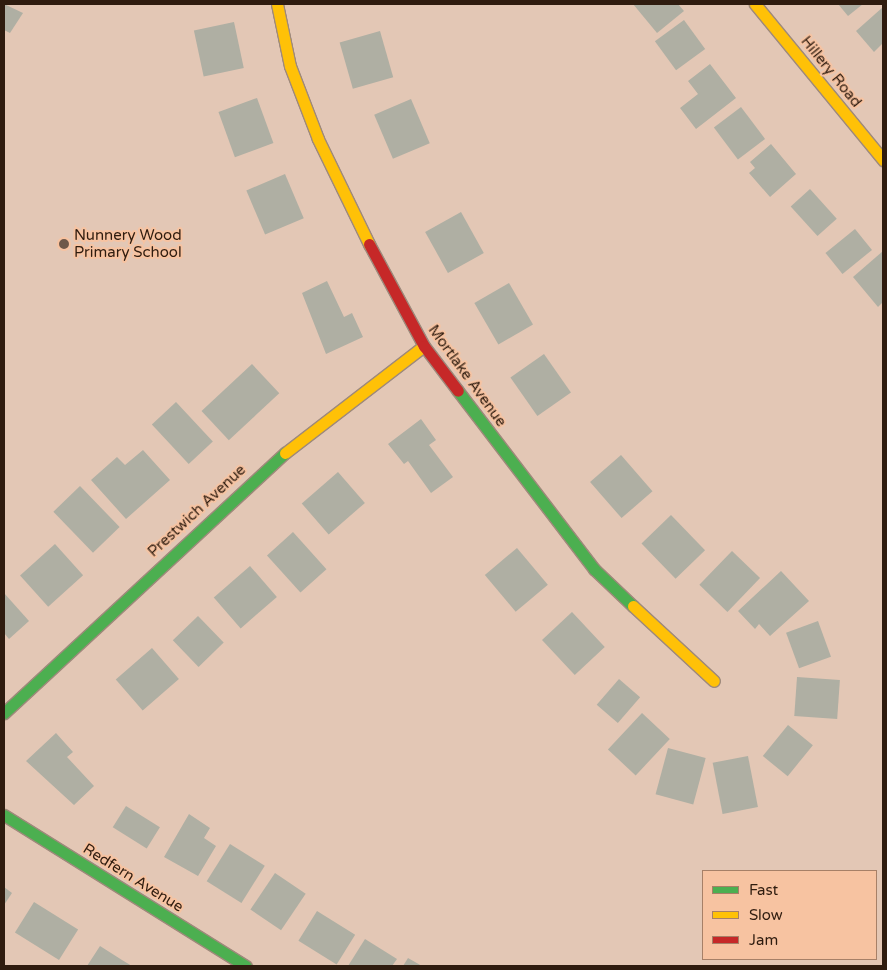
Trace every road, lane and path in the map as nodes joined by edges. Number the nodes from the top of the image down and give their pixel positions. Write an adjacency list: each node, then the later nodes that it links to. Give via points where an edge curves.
1 (278, 4): 4 (street, Mortlake Avenue, via 290,66 318,139 351,211)
2 (755, 4): 3 (street, Hillery Road)
3 (883, 160)
4 (424, 346): 5 (street, Mortlake Avenue, via 594,570); 6 (street, Prestwich Avenue, via 267,467)
5 (714, 681)
6 (4, 714)
7 (4, 815): 8 (street, Redfern Avenue)
8 (246, 966)

